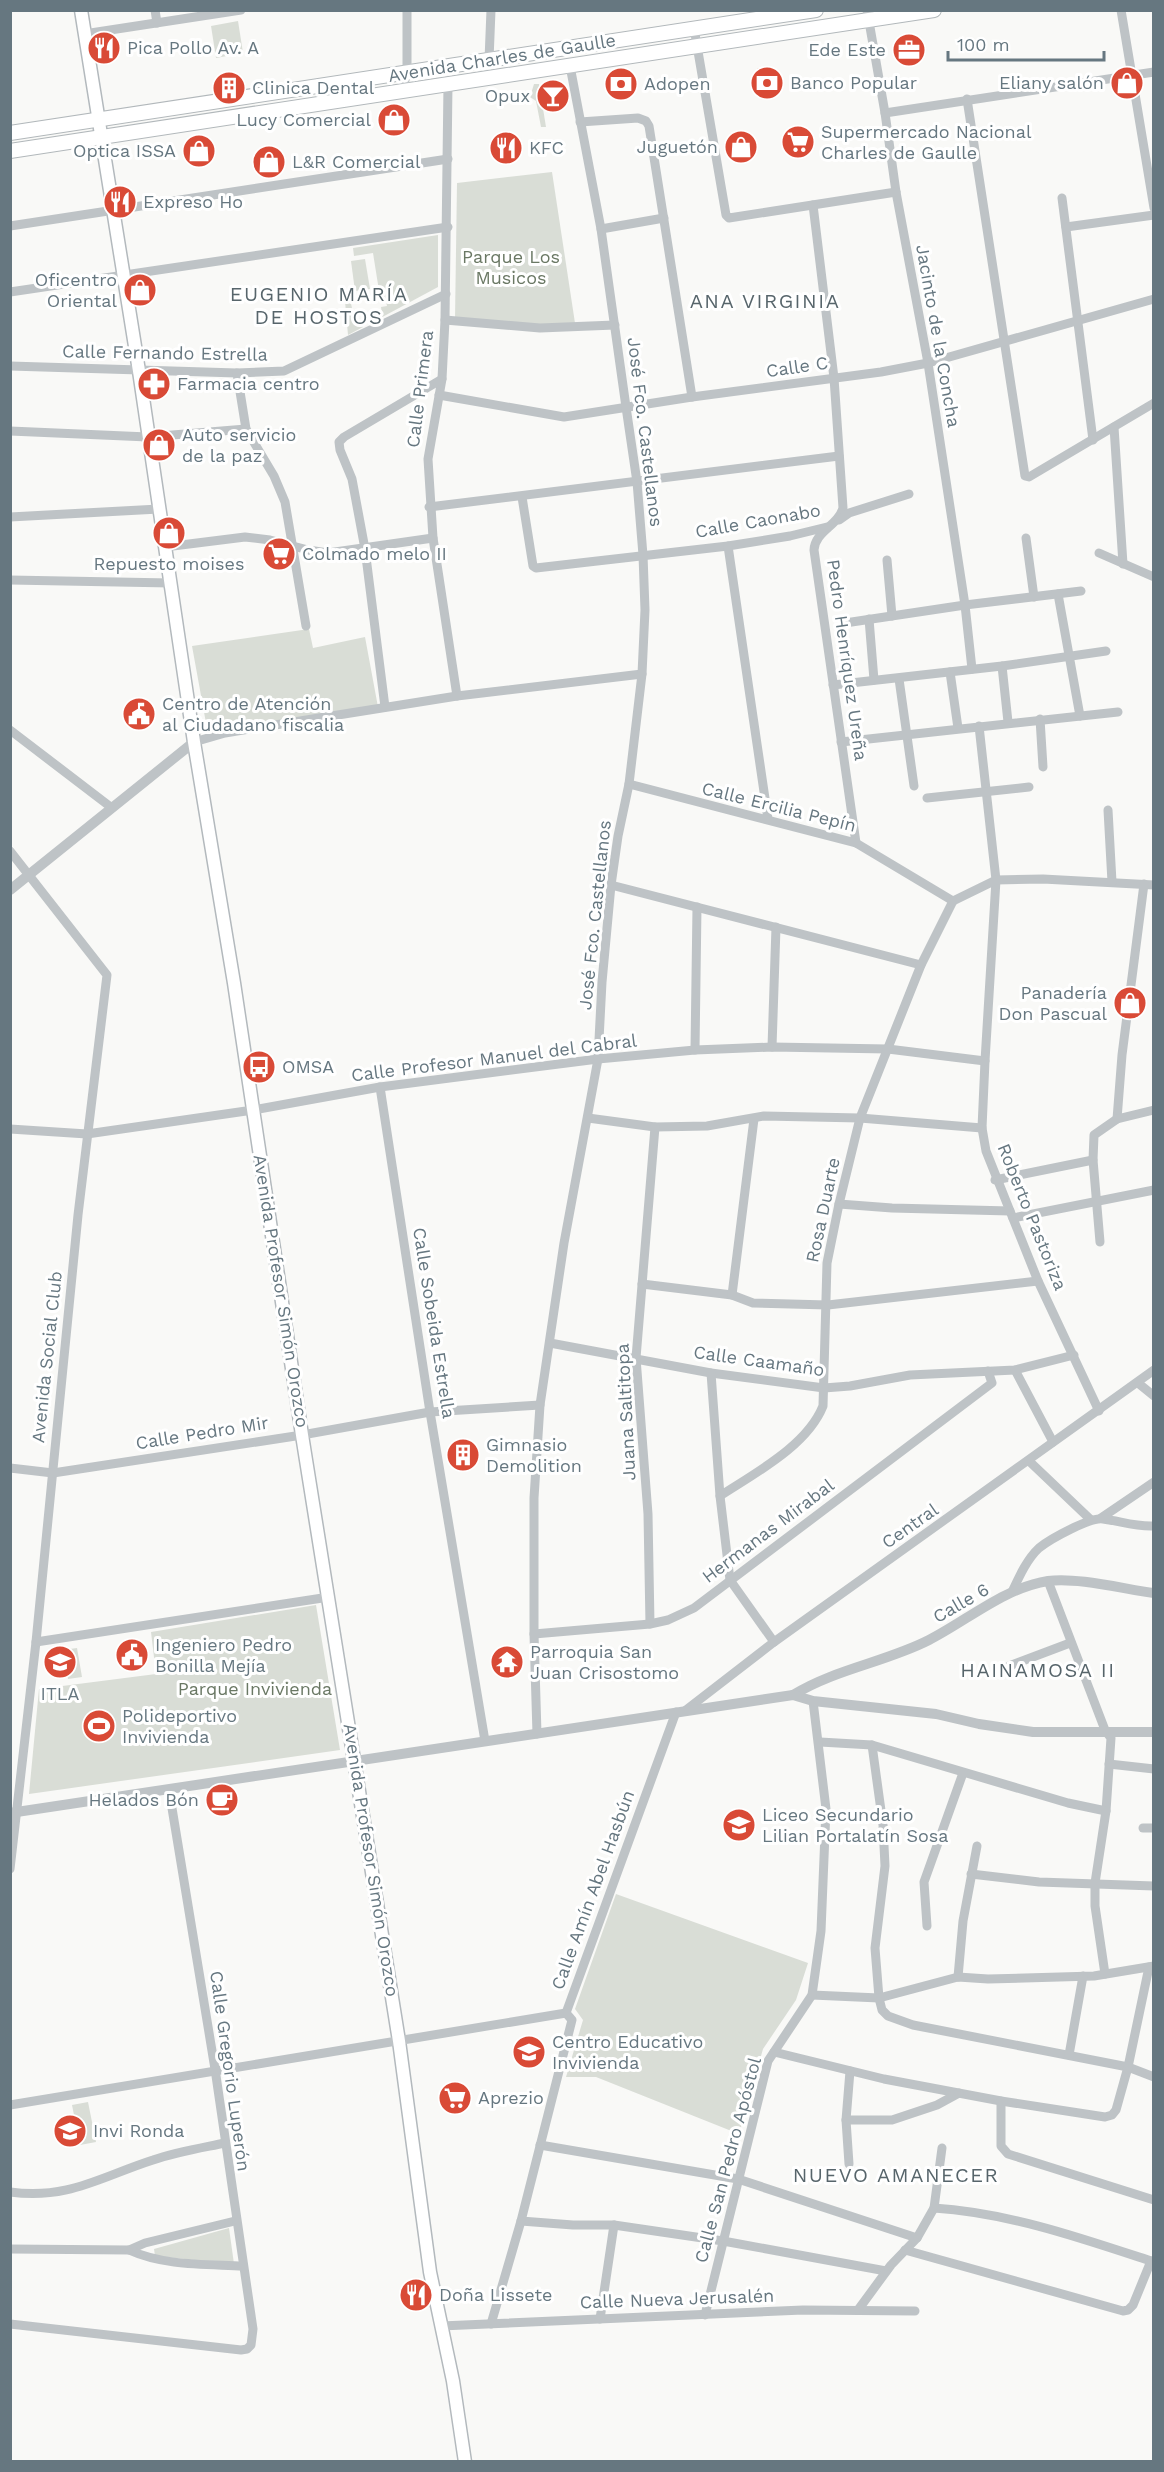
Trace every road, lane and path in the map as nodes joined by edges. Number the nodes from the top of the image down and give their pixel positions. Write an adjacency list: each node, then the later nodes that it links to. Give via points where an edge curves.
1 (81, 10): 12 (main road, Avenida Profesor Simón Orozco)
2 (155, 10): 10 (street)
3 (241, 10): 10 (street)
4 (407, 10): 16 (street)
5 (491, 10): 14 (street)
6 (816, 10): 11 (main road, Avenida Charles de Gaulle)
7 (934, 10): 9 (main road, Avenida Charles de Gaulle)
8 (1121, 10): 18 (street)
9 (868, 15): 13 (main road, Avenida Charles de Gaulle); 22 (street, Jacinto de la Concha)
10 (157, 23): 12 (street)
11 (694, 28): 13 (street); 14 (main road, Avenida Charles de Gaulle)
12 (84, 34): 23 (main road, Avenida Profesor Simón Orozco)
13 (697, 46): 15 (main road, Avenida Charles de Gaulle); 32 (street, via 726,215 729,218)
14 (489, 60): 16 (main road, Avenida Charles de Gaulle)
15 (570, 66): 19 (main road, Avenida Charles de Gaulle); 24 (street, José Fco. Castellanos)
16 (407, 72): 20 (street); 23 (main road, Avenida Charles de Gaulle)
17 (1154, 72): 18 (street)
18 (1131, 75): 21 (street); 29 (street)
19 (448, 84): 20 (main road, Avenida Charles de Gaulle); 28 (street, Calle Primera)
20 (402, 92): 26 (main road, Avenida Charles de Gaulle)
21 (967, 99): 22 (street); 48 (street)
22 (885, 113): 30 (street, Jacinto de la Concha)
23 (98, 120): 25 (main road, Avenida Charles de Gaulle); 26 (main road, Avenida Profesor Simón Orozco)
24 (580, 122): 36 (street, via 638,118 646,121); 40 (street, José Fco. Castellanos)
25 (10, 133)
26 (100, 137): 27 (main road, Avenida Charles de Gaulle); 34 (main road, Avenida Profesor Simón Orozco)
27 (10, 151)
28 (448, 159): 34 (street); 38 (street, Calle Primera)
29 (1152, 184): 33 (street)
30 (896, 192): 32 (street); 49 (street, Jacinto de la Concha)
31 (1062, 198): 39 (street)
32 (813, 206): 53 (street, Pedro Henríquez Ureña)
33 (1154, 208)
34 (113, 211): 37 (street); 41 (main road, Avenida Profesor Simón Orozco)
35 (1154, 215): 39 (street)
36 (664, 218): 40 (street); 56 (street)
37 (10, 226)
38 (448, 227): 41 (street); 43 (street, Calle Primera)
39 (1066, 227): 46 (street)
40 (602, 229): 47 (street, José Fco. Castellanos)
41 (122, 275): 42 (street); 51 (main road, Avenida Profesor Simón Orozco)
42 (10, 292)
43 (446, 294): 45 (street, Calle Primera); 52 (street, Calle Fernando Estrella, via 284,371)
44 (1154, 299): 46 (street, Calle C)
45 (446, 320): 47 (street, via 540,328); 54 (street, Calle Primera)
46 (1077, 322): 48 (street, Calle C); 63 (street)
47 (615, 325): 58 (street, José Fco. Castellanos)
48 (1004, 342): 49 (street, Calle C); 63 (street, via 1024,475)
49 (928, 363): 53 (street, Calle C); 88 (street, Jacinto de la Concha)
50 (10, 366): 51 (street, Calle Fernando Estrella)
51 (139, 371): 52 (street, Calle Fernando Estrella); 62 (main road, Avenida Profesor Simón Orozco)
52 (237, 373): 60 (street)
53 (834, 378): 56 (street, Calle C); 64 (street, Pedro Henríquez Ureña)
54 (442, 379): 55 (street, Calle Primera); 77 (street, via 339,442 352,479)
55 (440, 395): 58 (street, Calle C, via 564,417); 68 (street, Calle Primera, via 428,459)
56 (692, 397): 58 (street, Calle C)
57 (1154, 403): 59 (street)
58 (626, 407): 65 (street, José Fco. Castellanos)
59 (1114, 427): 63 (street); 81 (street)
60 (246, 429): 62 (street); 74 (street, via 280,489)
61 (10, 431): 62 (street)
62 (148, 437): 69 (main road, Avenida Profesor Simón Orozco)
63 (1093, 440)
64 (839, 456): 65 (street); 71 (street, Pedro Henríquez Ureña, via 842,511)
65 (637, 482): 67 (street); 79 (street, José Fco. Castellanos)
66 (909, 494): 71 (street, Calle Caonabo, via 849,513)
67 (522, 497): 68 (street); 79 (street, Calle Caonabo, via 534,568)
68 (429, 507): 72 (street, Calle Primera)
69 (159, 509): 70 (street); 76 (main road, Avenida Profesor Simón Orozco)
70 (10, 518)
71 (831, 526): 75 (street, Calle Caonabo); 101 (street, Pedro Henríquez Ureña, via 817,539 814,550)
72 (433, 538): 77 (street); 102 (street, Calle Primera)
73 (1026, 538): 87 (street)
74 (294, 546): 76 (street, via 244,537); 77 (street, via 328,553); 92 (street)
75 (728, 546): 79 (street, Calle Caonabo); 122 (street)
76 (165, 547): 84 (main road, Avenida Profesor Simón Orozco)
77 (365, 549): 103 (street)
78 (1099, 553): 81 (street)
79 (643, 555): 98 (street, José Fco. Castellanos)
80 (887, 560): 89 (street)
81 (1123, 564): 82 (street)
82 (1154, 577)
83 (10, 580): 84 (street)
84 (171, 583): 112 (main road, Avenida Profesor Simón Orozco)
85 (1081, 591): 86 (street)
86 (1058, 594): 87 (street); 94 (street)
87 (1034, 597): 88 (street)
88 (965, 605): 89 (street); 96 (street, Jacinto de la Concha)
89 (892, 616): 90 (street)
90 (869, 619): 91 (street); 100 (street)
91 (844, 623)
92 (306, 626)
93 (1106, 651): 94 (street)
94 (1070, 656): 95 (street); 105 (street)
95 (1002, 666): 96 (street); 107 (street)
96 (972, 669): 97 (street)
97 (950, 672): 99 (street); 109 (street)
98 (642, 674): 102 (street); 115 (street, José Fco. Castellanos)
99 (899, 679): 100 (street); 111 (street)
100 (874, 681): 101 (street)
101 (833, 686): 113 (street, Pedro Henríquez Ureña)
102 (457, 696): 103 (street)
103 (385, 707): 112 (street, via 225,733)
104 (1118, 712): 105 (street)
105 (1080, 716): 106 (street)
106 (1040, 719): 107 (street); 114 (street)
107 (1008, 722): 108 (street)
108 (979, 726): 109 (street); 118 (street, Roberto Pastoriza)
109 (958, 728): 111 (street)
110 (10, 730): 120 (street)
111 (906, 736): 113 (street); 116 (street)
112 (194, 742): 120 (street); 141 (main road, Avenida Profesor Simón Orozco)
113 (841, 742): 123 (street, Pedro Henríquez Ureña)
114 (1044, 767)
115 (629, 784): 122 (street, Calle Ercilia Pepín); 128 (street, José Fco. Castellanos)
116 (914, 786)
117 (1029, 787): 118 (street)
118 (986, 792): 119 (street); 126 (street, Roberto Pastoriza)
119 (927, 798)
120 (112, 808): 125 (street)
121 (1108, 810): 127 (street)
122 (768, 819): 123 (street, Calle Ercilia Pepín)
123 (856, 843): 131 (street, Calle Ercilia Pepín)
124 (10, 851): 125 (street, Avenida Social Club)
125 (30, 875): 130 (street); 150 (street, Avenida Social Club, via 107,975)
126 (996, 880): 127 (street); 131 (street); 139 (street, Roberto Pastoriza)
127 (1112, 882): 129 (street)
128 (611, 885): 132 (street); 138 (street, José Fco. Castellanos)
129 (1149, 885): 146 (street, via 1122,1055)
130 (10, 890)
131 (953, 901): 134 (street, Rosa Duarte)
132 (697, 908): 133 (street); 137 (street)
133 (776, 927): 134 (street); 135 (street)
134 (921, 965): 136 (street, Rosa Duarte)
135 (772, 1047): 136 (street, Calle Profesor Manuel del Cabral); 137 (street, Calle Profesor Manuel del Cabral)
136 (888, 1049): 139 (street, Calle Profesor Manuel del Cabral); 144 (street, Rosa Duarte)
137 (695, 1050): 138 (street, Calle Profesor Manuel del Cabral)
138 (598, 1059): 140 (street, Calle Profesor Manuel del Cabral); 143 (street, José Fco. Castellanos)
139 (985, 1061): 148 (street, Roberto Pastoriza)
140 (380, 1088): 141 (street, Calle Profesor Manuel del Cabral); 174 (street, Calle Sobeida Estrella)
141 (254, 1110): 150 (street, Calle Profesor Manuel del Cabral); 175 (main road, Avenida Profesor Simón Orozco)
142 (1154, 1110): 146 (street)
143 (588, 1118): 147 (street); 162 (street, José Fco. Castellanos)
144 (860, 1118): 145 (street); 148 (street); 155 (street, Rosa Duarte)
145 (754, 1119): 147 (street, via 707,1126); 160 (street)
146 (1117, 1119): 151 (street, via 1094,1135)
147 (655, 1127): 159 (street, Juana Saltitopa)
148 (982, 1128): 152 (street, Roberto Pastoriza)
149 (10, 1129): 150 (street, Calle Profesor Manuel del Cabral)
150 (87, 1134): 179 (street, Avenida Social Club)
151 (1093, 1160): 152 (street); 154 (street)
152 (995, 1180): 156 (street, Roberto Pastoriza)
153 (1154, 1190): 154 (street)
154 (1096, 1203): 156 (street); 157 (street)
155 (839, 1204): 156 (street); 161 (street, Rosa Duarte, via 827,1263)
156 (1012, 1215): 158 (street, Roberto Pastoriza)
157 (1100, 1242)
158 (1038, 1281): 161 (street); 163 (street, Roberto Pastoriza)
159 (642, 1284): 160 (street); 164 (street, Juana Saltitopa)
160 (732, 1295): 161 (street, via 753,1302)
161 (828, 1305): 170 (street, Rosa Duarte)
162 (550, 1343): 164 (street, Calle Caamaño); 172 (street, José Fco. Castellanos)
163 (1074, 1354): 165 (street, Calle Caamaño); 173 (street, Roberto Pastoriza)
164 (636, 1358): 168 (street, Calle Caamaño); 190 (street, Juana Saltitopa, via 648,1514)
165 (1015, 1370): 167 (street, Calle Caamaño); 176 (street)
166 (1154, 1370): 169 (street, Central)
167 (988, 1371): 170 (street, Calle Caamaño, via 910,1375); 185 (street, Hermanas Mirabal, via 992,1383)
168 (711, 1373): 170 (street, Calle Caamaño); 181 (street)
169 (1138, 1383): 171 (street); 173 (street, Central)
170 (824, 1388): 181 (street, Rosa Duarte, via 823,1406 808,1432)
171 (1154, 1396)
172 (540, 1405): 174 (street, Calle Pedro Mir); 191 (street, José Fco. Castellanos, via 534,1498)
173 (1099, 1411): 176 (street, Central)
174 (430, 1412): 175 (street, Calle Pedro Mir); 202 (street, Calle Sobeida Estrella)
175 (302, 1435): 179 (street, Calle Pedro Mir); 189 (main road, Avenida Profesor Simón Orozco)
176 (1053, 1442): 177 (street, Central)
177 (1029, 1461): 183 (street); 193 (street, Central)
178 (10, 1468): 179 (street, Calle Pedro Mir)
179 (52, 1473): 192 (street, Avenida Social Club)
180 (1154, 1482): 182 (street)
181 (720, 1496): 185 (street)
182 (1101, 1518): 183 (street); 184 (street, via 1138,1527)
183 (1090, 1520): 187 (street, via 1039,1548)
184 (1154, 1526)
185 (730, 1580): 190 (street, Hermanas Mirabal, via 694,1608); 193 (street)
186 (1048, 1581): 187 (street, Calle 6); 188 (street, Calle 6); 194 (street)
187 (1012, 1592): 196 (street, Calle 6, via 928,1641 811,1684)
188 (1154, 1593)
189 (329, 1597): 192 (street); 205 (main road, Avenida Profesor Simón Orozco)
190 (650, 1624): 191 (street, Hermanas Mirabal)
191 (534, 1634): 200 (street, José Fco. Castellanos)
192 (36, 1642): 211 (street, Avenida Social Club)
193 (774, 1642): 198 (street, Central)
194 (1070, 1643): 195 (street); 201 (street)
195 (1009, 1666)
196 (793, 1695): 197 (street); 198 (street)
197 (813, 1701): 201 (street, via 936,1714 1033,1732); 203 (street, Calle San Pedro Apóstol)
198 (681, 1711): 200 (street); 224 (street, Calle Amín Abel Hasbún)
199 (1154, 1732): 201 (street)
200 (537, 1734): 202 (street)
201 (1108, 1734): 206 (street)
202 (485, 1742): 205 (street)
203 (820, 1742): 204 (street); 222 (street, Calle San Pedro Apóstol, via 826,1809 821,1931)
204 (872, 1745): 208 (street); 223 (street, via 885,1866 875,1948)
205 (356, 1762): 209 (street); 225 (main road, Avenida Profesor Simón Orozco)
206 (1109, 1764): 207 (street); 210 (street)
207 (1154, 1769)
208 (963, 1773): 210 (street); 217 (street, via 924,1882)
209 (170, 1790): 211 (street); 229 (street, Calle Gregorio Luperón)
210 (1106, 1811): 215 (street)
211 (13, 1813): 213 (street, Avenida Social Club)
212 (977, 1846): 214 (street)
213 (10, 1869)
214 (971, 1874): 215 (street, via 1039,1882); 221 (street)
215 (1095, 1883): 216 (street); 219 (street)
216 (1154, 1886)
217 (927, 1926)
218 (1151, 1967): 219 (street); 228 (street)
219 (1105, 1974): 220 (street)
220 (1083, 1976): 221 (street); 227 (street)
221 (958, 1977): 223 (street)
222 (813, 1995): 223 (street); 226 (street, Calle San Pedro Apóstol)
223 (879, 1998): 227 (street, via 882,2010 899,2021)
224 (566, 2013): 225 (street); 237 (street, Calle Amín Abel Hasbún, via 572,2020)
225 (399, 2041): 229 (street); 261 (main road, Avenida Profesor Simón Orozco)
226 (774, 2052): 230 (street); 240 (street, Calle San Pedro Apóstol, via 768,2061)
227 (1069, 2055): 228 (street)
228 (1128, 2067): 231 (street); 233 (street, via 1116,2110 1105,2117)
229 (215, 2069): 234 (street); 236 (street, Calle Gregorio Luperón)
230 (850, 2071): 232 (street); 235 (street)
231 (1154, 2077)
232 (959, 2093): 233 (street); 235 (street, via 892,2120)
233 (1001, 2101): 242 (street, via 1001,2146 1008,2154)
234 (10, 2105)
235 (846, 2120): 239 (street)
236 (225, 2143): 241 (street, via 156,2159 74,2190 49,2195); 244 (street, Calle Gregorio Luperón)
237 (540, 2145): 240 (street); 245 (street, Calle Amín Abel Hasbún)
238 (942, 2148): 243 (street)
239 (849, 2164)
240 (738, 2179): 247 (street); 248 (street, Calle San Pedro Apóstol)
241 (10, 2192)
242 (1154, 2200)
243 (934, 2208): 247 (street); 252 (street, via 1042,2225)
244 (236, 2221): 250 (street); 253 (street, Calle Gregorio Luperón)
245 (521, 2221): 246 (street); 260 (street, Calle Amín Abel Hasbún)
246 (614, 2225): 248 (street); 258 (street)
247 (917, 2238): 251 (street)
248 (723, 2241): 254 (street); 257 (street, Calle San Pedro Apóstol)
249 (10, 2249): 250 (street)
250 (129, 2250): 253 (street, via 173,2262)
251 (905, 2250): 252 (street, via 1123,2311 1132,2306); 254 (street)
252 (1152, 2262)
253 (243, 2266): 259 (street, Calle Gregorio Luperón, via 253,2337 247,2349)
254 (886, 2271): 255 (street)
255 (858, 2310): 256 (street, Calle Nueva Jerusalén); 257 (street, Calle Nueva Jerusalén)
256 (915, 2311)
257 (705, 2315): 258 (street, Calle Nueva Jerusalén)
258 (600, 2319): 260 (street, Calle Nueva Jerusalén)
259 (10, 2324)
260 (491, 2324): 261 (street, Calle Nueva Jerusalén)
261 (441, 2326): 262 (main road, Avenida Profesor Simón Orozco)
262 (465, 2462)

